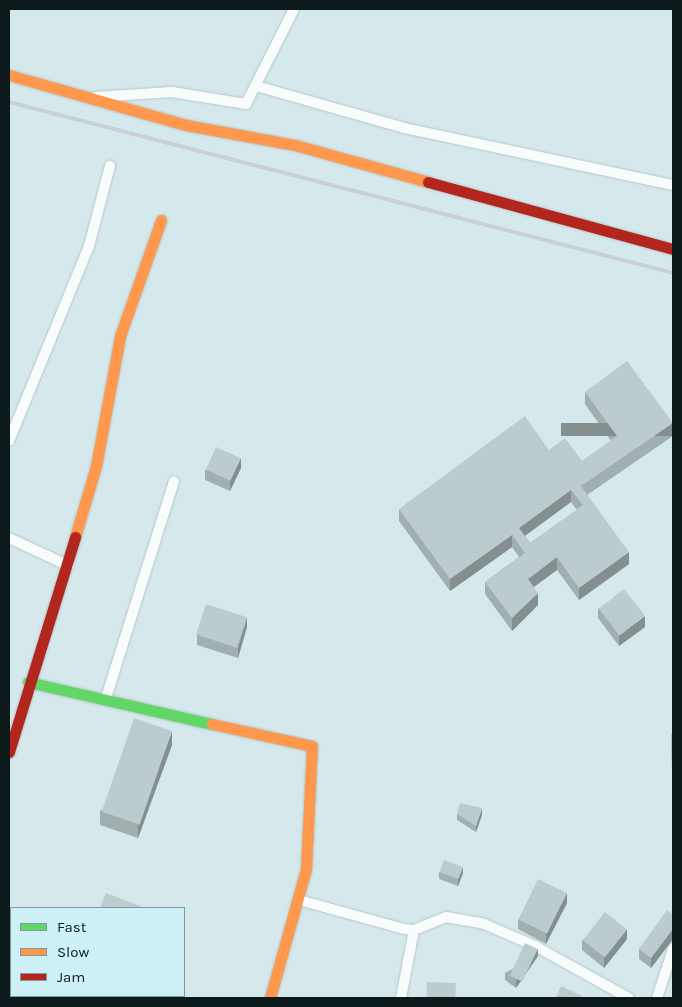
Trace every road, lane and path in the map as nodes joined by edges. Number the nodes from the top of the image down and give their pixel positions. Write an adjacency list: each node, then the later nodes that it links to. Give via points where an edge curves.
1 (294, 9): 3 (street)
2 (9, 76): 4 (street)
3 (256, 86): 4 (street, via 242,106 172,92); 6 (street, via 404,128)
4 (96, 97): 8 (street, via 186,125 295,145)
5 (110, 166): 9 (street, via 89,246)
6 (673, 185)
7 (161, 220): 12 (street, via 111,369 96,466)
8 (673, 249)
9 (9, 442)
10 (174, 481): 14 (street)
11 (9, 538): 12 (street)
12 (68, 566): 13 (street)
13 (28, 682): 14 (street); 15 (street)
14 (106, 698): 16 (street, via 312,746 306,869)
15 (9, 752)
16 (299, 900): 17 (street); 20 (street)
17 (414, 930): 21 (street); 22 (street, via 446,917 484,924 535,946)
18 (673, 948): 19 (street)
19 (669, 978): 23 (street)
20 (270, 998)
21 (401, 998)
22 (629, 998)
23 (657, 998)

